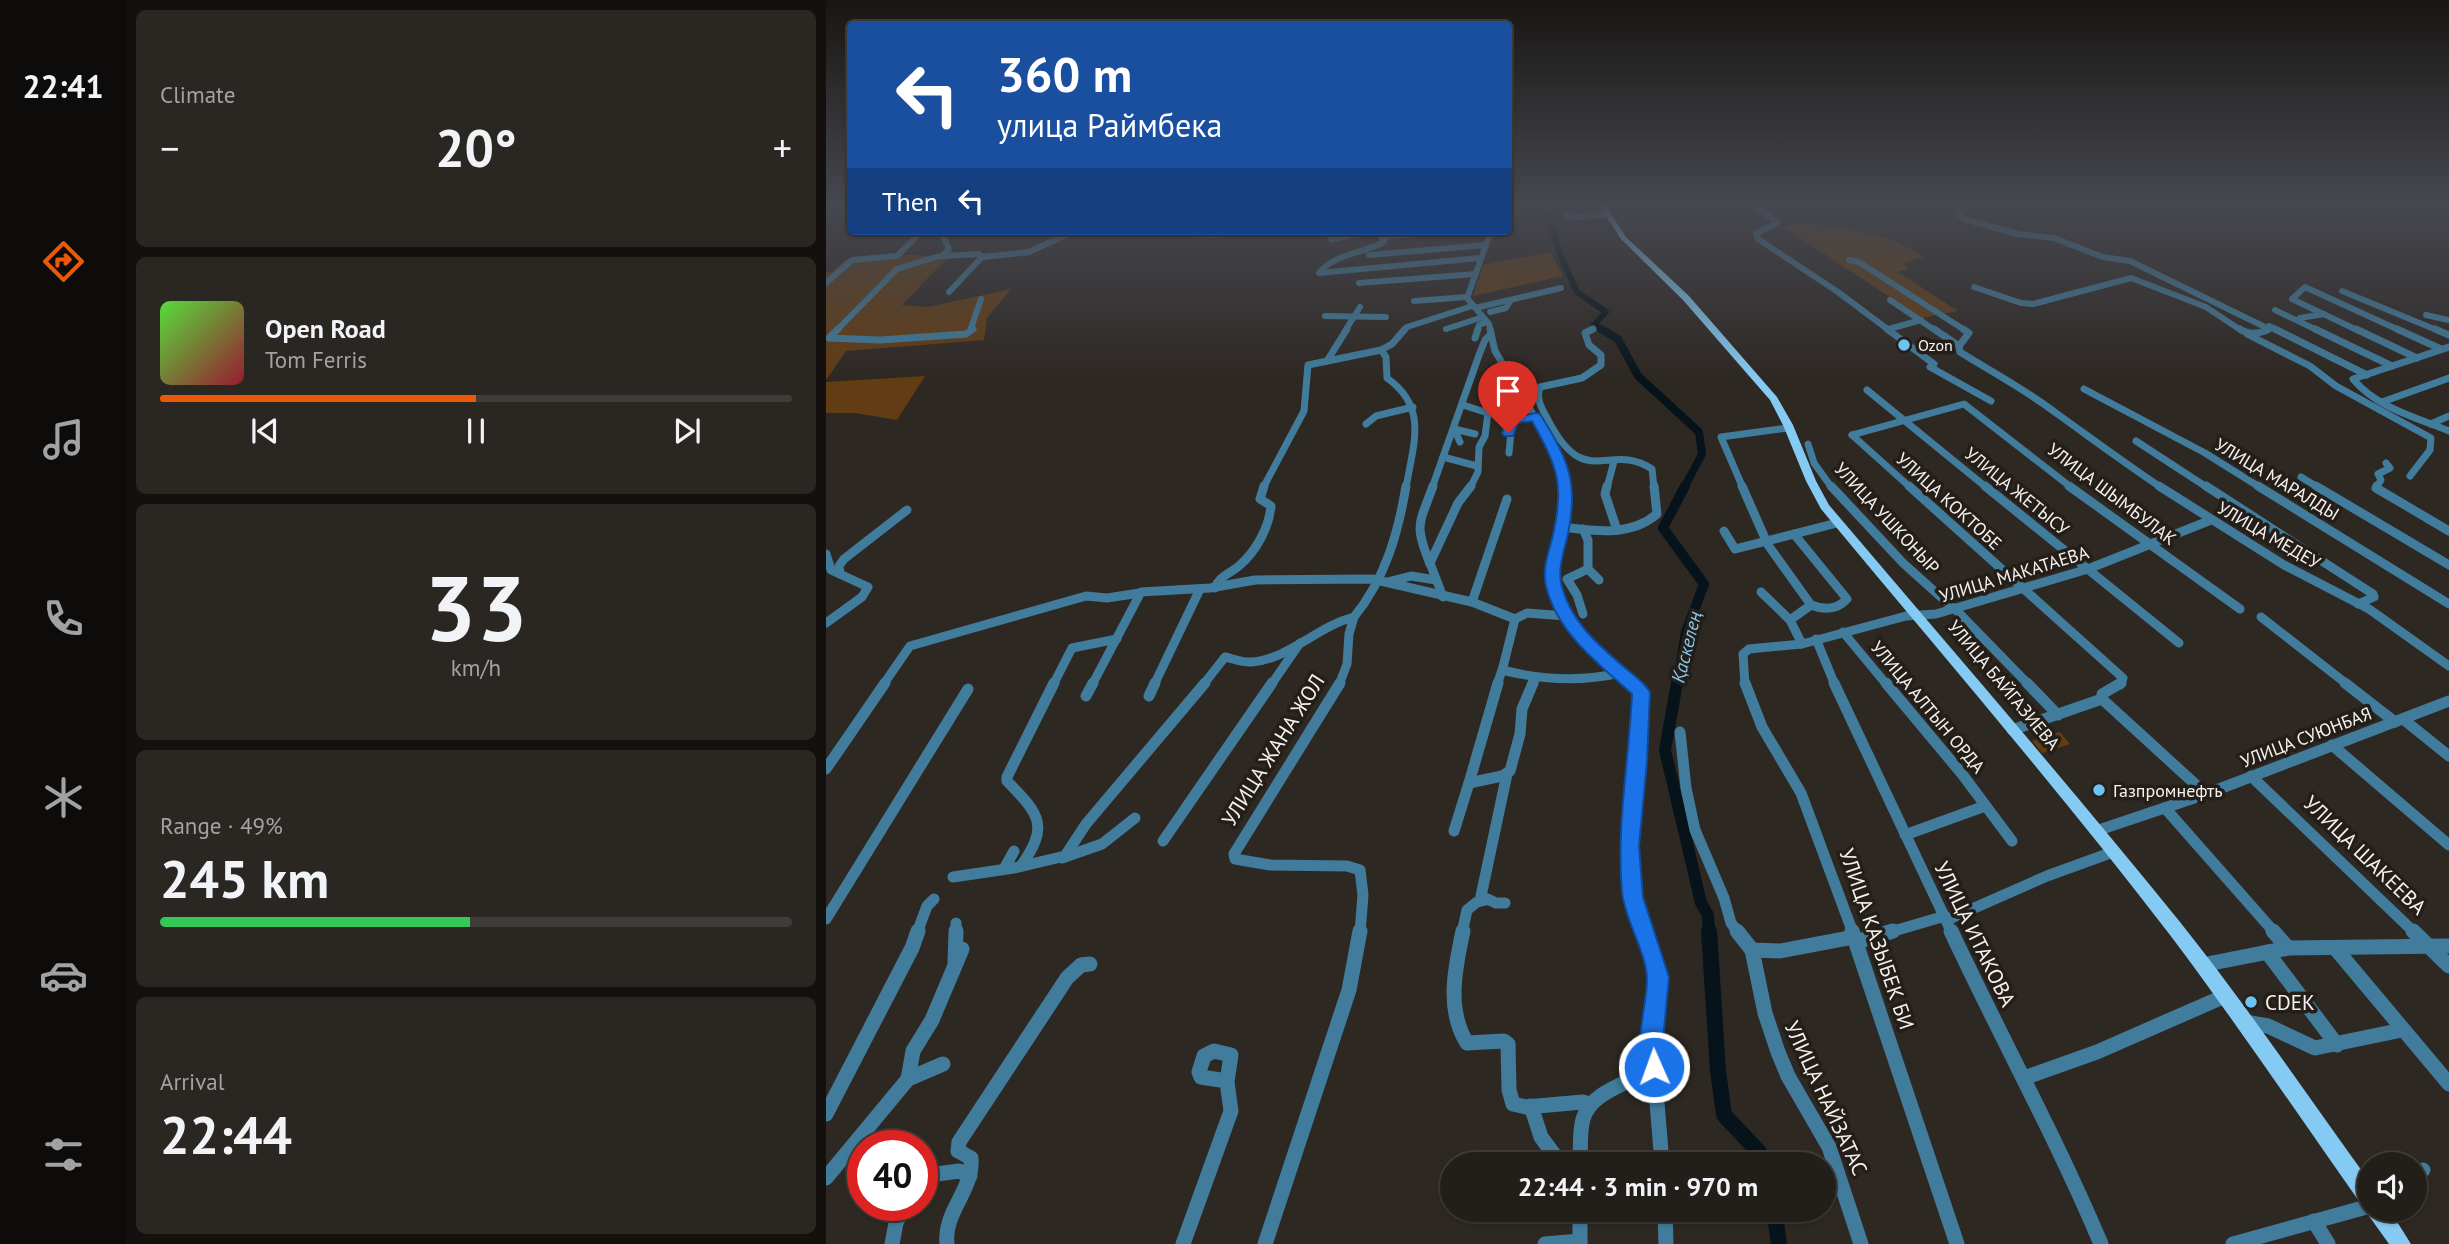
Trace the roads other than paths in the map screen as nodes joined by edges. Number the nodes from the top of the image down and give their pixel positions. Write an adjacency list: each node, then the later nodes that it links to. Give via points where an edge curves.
1 (849, 263): 13 (street)
2 (917, 263): 18 (street, via 897,269 829,338 966,334 973,330)
3 (976, 263): 17 (street)
4 (1328, 263): 5 (street, via 1319,273)
5 (1426, 263)
6 (1478, 263): 11 (street)
7 (1651, 263): 61 (main road, УЛИЦА БАЙГАЗИЕВА, via 1774,399)
8 (1793, 263): 36 (street)
9 (1861, 263): 41 (street, via 1969,333)
10 (2134, 263): 33 (street)
11 (1475, 274): 12 (street); 22 (street)
12 (1359, 283)
13 (826, 284)
14 (1974, 287): 39 (street, via 2033,304 2131,278 2206,307)
15 (1560, 288): 19 (street)
16 (2342, 291): 38 (street)
17 (949, 292)
18 (981, 299)
19 (1511, 299): 22 (street); 29 (street, via 1506,308)
20 (1890, 300): 30 (street, УЛИЦА МЕДЕУ)
21 (1414, 301): 22 (street)
22 (1471, 304): 29 (street); 43 (street, via 1407,327)
23 (1360, 307): 27 (street)
24 (2324, 314): 32 (street, via 2300,318); 42 (street, via 2292,299 2305,287); 44 (street)
25 (2426, 315): 31 (street)
26 (1325, 316): 27 (street)
27 (1355, 316): 28 (street); 45 (street)
28 (1386, 317)
29 (1487, 317): 34 (street); 37 (street); 40 (street)
30 (1921, 320): 36 (street); 41 (street, УЛИЦА МЕДЕУ)
31 (2449, 320)
32 (2301, 322): 33 (street, via 2277,311); 46 (street)
33 (2269, 328): 39 (street); 47 (street)
34 (1446, 329)
35 (1593, 329): 71 (street, via 1585,333 1589,345 1601,355 1601,365 1582,378 1544,385 1538,398 1563,446 1587,462)
36 (1889, 329): 53 (street, via 1934,364 1930,367 1991,401)
37 (1491, 334): 52 (street); 56 (street, via 1495,351)
38 (2449, 335)
39 (2259, 337): 74 (street, via 2431,438 2430,450)
40 (1475, 338)
41 (1959, 346): 78 (street, УЛИЦА МЕДЕУ, via 1960,352 2057,412 2075,429)
42 (2445, 348): 44 (street)
43 (1381, 350): 45 (street); 54 (street, via 1387,378 1406,391)
44 (2417, 358): 46 (street)
45 (1328, 361): 97 (street, via 1308,365 1303,413 1262,491 1260,499 1271,510 1268,521 1242,563 1217,580)
46 (2392, 366): 47 (street)
47 (2367, 374): 51 (street, via 2354,380)
48 (2449, 378): 51 (street)
49 (2084, 389): 105 (street, УЛИЦА МАРАЛДЫ, via 2204,453)
50 (1867, 390): 57 (street, УЛИЦА ЖЕТЫСУ)
51 (2382, 402): 59 (street)
52 (1463, 405): 60 (street, via 1488,413); 62 (street)
53 (1968, 406): 57 (street); 87 (street, УЛИЦА ШЫМБУЛАК)
54 (1413, 407): 58 (street, via 1376,416); 96 (street, via 1417,430 1407,490)
55 (2449, 416): 59 (street)
56 (1536, 417): 69 (street, via 1512,421); 80 (street, via 1554,449 1567,488)
57 (1906, 420): 92 (street, УЛИЦА ЖЕТЫСУ); 98 (street, УЛИЦА КОКТОБЕ, via 1853,435)
58 (1366, 424)
59 (2431, 424): 63 (street)
60 (1486, 426): 65 (street); 73 (street)
61 (1788, 428): 79 (main road, УЛИЦА БАЙГАЗИЕВА, via 1812,488); 86 (street, via 1721,437)
62 (1454, 429): 64 (street); 67 (street); 70 (street)
63 (2449, 431)
64 (1475, 434)
65 (1492, 436)
66 (2136, 441): 104 (street, via 2373,594)
67 (1460, 442)
68 (1808, 444): 107 (street, УЛИЦА УШКОНЫР, via 1821,475 1903,563)
69 (1509, 453)
70 (1443, 457): 73 (street); 89 (street, via 1419,525)
71 (1614, 461): 82 (street, via 1605,494); 82 (street, via 1634,458 1652,469 1657,501 1654,517)
72 (2386, 463): 84 (street, via 2390,468 2378,474 2381,480 2376,488)
73 (1477, 469): 89 (street)
74 (2410, 476)
75 (2301, 477): 90 (street)
76 (1507, 499): 103 (street)
77 (906, 510): 93 (street, via 844,559)
78 (2211, 520): 87 (street, УЛИЦА МАКАТАЕВА); 104 (street, УЛИЦА МЕДЕУ)
79 (1837, 523): 85 (street); 110 (main road, УЛИЦА БАЙГАЗИЕВА)
80 (1562, 527): 81 (street); 111 (street, via 1552,568 1553,584)
81 (1583, 529): 82 (street); 91 (street, via 1588,540)
82 (1617, 530)
83 (1724, 531): 86 (street, via 1735,549)
84 (2449, 531)
85 (1794, 534): 86 (street); 106 (street, via 1847,599 1824,609)
86 (1767, 542): 106 (street)
87 (2150, 544): 92 (street, УЛИЦА МАКАТАЕВА); 108 (street, УЛИЦА ШЫМБУЛАК)
88 (826, 554): 93 (street, via 831,570)
89 (1430, 564): 94 (street)
90 (2449, 565)
91 (1588, 569): 95 (street); 109 (street, via 1567,579)
92 (2088, 569): 98 (street, УЛИЦА МАКАТАЕВА); 121 (street, УЛИЦА ЖЕТЫСУ)
93 (840, 574): 116 (street, via 868,587 862,597)
94 (1436, 580): 96 (street, via 1411,576); 102 (street)
95 (1599, 580)
96 (1383, 581): 97 (street, via 1255,580); 102 (street); 112 (street)
97 (1215, 587): 99 (street)
98 (2021, 588): 107 (street, УЛИЦА МАКАТАЕВА); 131 (street, УЛИЦА КОКТОБЕ, via 2119,674 2123,681 2102,694)
99 (1200, 589): 101 (street); 130 (street)
100 (1761, 592): 115 (street)
101 (1140, 593): 118 (street); 139 (street, via 1079,597 914,645 905,651)
102 (1443, 597): 103 (street)
103 (1472, 603): 114 (street)
104 (2358, 604): 124 (street, УЛИЦА МЕДЕУ)
105 (2449, 604)
106 (1811, 605): 115 (street)
107 (1953, 608): 110 (street, УЛИЦА МАКАТАЕВА); 133 (street, УЛИЦА УШКОНЫР)
108 (2240, 609)
109 (1583, 614)
110 (1916, 615): 117 (street, УЛИЦА МАКАТАЕВА); 135 (main road, УЛИЦА БАЙГАЗИЕВА)
111 (1566, 616): 114 (street, via 1527,613); 126 (street, via 1595,652)
112 (1354, 617): 120 (street); 207 (street, УЛИЦА ЖАНА ЖОЛ, via 1347,664 1338,688 1234,854 1235,859 1270,865 1347,866 1360,870 1364,889 1349,990)
113 (2261, 617): 134 (street)
114 (1515, 619): 125 (street)
115 (1790, 620): 122 (street)
116 (826, 623)
117 (1843, 632): 119 (street, УЛИЦА МАКАТАЕВА); 144 (street, УЛИЦА АЛТЫН ОРДА)
118 (1117, 639): 129 (street); 156 (street, via 1072,648 1007,777 1040,826)
119 (1816, 639): 122 (street, УЛИЦА МАКАТАЕВА); 149 (street, УЛИЦА ИТАКОВА)
120 (1301, 641): 150 (street); 155 (street, via 1254,662 1225,657)
121 (2179, 642)
122 (1802, 645): 123 (street, УЛИЦА МАКАТАЕВА, via 1749,649)
123 (1742, 657): 165 (street, УЛИЦА КАЗЫБЕК БИ, via 1750,705 1800,793)
124 (2449, 666)
125 (1503, 667): 127 (street); 142 (street)
126 (1620, 673): 127 (street, via 1600,678); 182 (street, via 1641,692 1629,846 1633,897 1658,977)
127 (1536, 677): 140 (street, via 1522,709 1520,734)
128 (968, 690): 163 (street)
129 (1086, 696)
130 (1149, 696)
131 (2102, 699): 133 (street); 143 (street)
132 (2449, 701): 134 (street, УЛИЦА СУЮНБАЯ)
133 (2058, 715): 135 (street)
134 (2399, 721): 137 (street, УЛИЦА СУЮНБАЯ); 138 (street)
135 (2012, 730): 148 (main road, УЛИЦА БАЙГАЗИЕВА)
136 (1680, 732): 171 (street, УЛИЦА НАЙЗАТАС, via 1695,830 1731,923)
137 (2332, 744): 141 (street, УЛИЦА СУЮНБАЯ); 152 (street)
138 (2449, 756)
139 (826, 769)
140 (1507, 774): 142 (street); 160 (street, via 1482,889)
141 (2251, 776): 143 (street, УЛИЦА СУЮНБАЯ); 167 (street, УЛИЦА ШАКЕЕВА)
142 (1469, 783): 147 (street)
143 (2206, 794): 145 (street, УЛИЦА СУЮНБАЯ)
144 (1985, 806): 149 (street); 151 (street, УЛИЦА АЛТЫН ОРДА)
145 (2165, 808): 148 (street, УЛИЦА СУЮНБАЯ); 168 (street)
146 (1135, 818): 155 (street, via 1117,837)
147 (1454, 831)
148 (2096, 831): 154 (main road, УЛИЦА БАЙГАЗИЕВА)
149 (1905, 835): 162 (street, УЛИЦА ИТАКОВА)
150 (1163, 841)
151 (2012, 841)
152 (2449, 845)
153 (1014, 851): 157 (street)
154 (2113, 852): 162 (street); 174 (main road, УЛИЦА БАЙГАЗИЕВА)
155 (1062, 858): 156 (street)
156 (1021, 866): 157 (street)
157 (1004, 869): 158 (street)
158 (953, 877)
159 (934, 899): 189 (street)
160 (1486, 900): 161 (street); 188 (street, via 1467,910 1457,961 1455,1020 1467,1043 1508,1044 1509,1098 1513,1104)
161 (1505, 903)
162 (1946, 918): 165 (street); 184 (street, УЛИЦА ИТАКОВА)
163 (826, 919)
164 (956, 923): 175 (street)
165 (1855, 940): 171 (street, via 1780,951); 211 (street, УЛИЦА КАЗЫБЕК БИ)
166 (2449, 946): 167 (street)
167 (2430, 947): 169 (street); 176 (street, УЛИЦА ШАКЕЕВА)
168 (2288, 948): 169 (street); 172 (street)
169 (2335, 948): 179 (street)
170 (962, 949): 175 (street)
171 (1752, 950): 210 (street, УЛИЦА НАЙЗАТАС, via 1778,1052 1829,1147)
172 (2267, 952): 174 (street); 180 (street)
173 (1090, 964): 194 (street, via 1075,969 1067,978 959,1142 959,1153 971,1157)
174 (2202, 965): 177 (main road, УЛИЦА БАЙГАЗИЕВА)
175 (956, 966): 183 (street, via 914,1051)
176 (2449, 966)
177 (2225, 996): 178 (main road, УЛИЦА БАЙГАЗИЕВА); 184 (street, via 2097,1052)
178 (2244, 1021): 180 (street, via 2268,1026 2315,1048); 196 (main road, УЛИЦА БАЙГАЗИЕВА)
179 (2402, 1030): 180 (street); 186 (street)
180 (2337, 1045)
181 (943, 1064): 183 (street)
182 (1654, 1067): 187 (street); 192 (street)
183 (912, 1074): 195 (street)
184 (2024, 1078): 212 (street, УЛИЦА ИТАКОВА)
185 (1227, 1082): 206 (street, via 1232,1098 1227,1127)
186 (2449, 1084)
187 (1590, 1105): 188 (street); 191 (street, via 1583,1116)
188 (1531, 1106): 190 (street, via 1537,1131)
189 (826, 1114)
190 (1552, 1152)
191 (1581, 1152)
192 (1661, 1152)
193 (938, 1174): 194 (street, via 958,1171)
194 (970, 1176): 205 (street, via 947,1229)
195 (826, 1178)
196 (2357, 1182)
197 (2357, 1205): 199 (street)
198 (897, 1221): 203 (street)
199 (2314, 1221): 213 (street); 214 (street)
200 (1580, 1222): 204 (street)
201 (1665, 1222): 209 (street)
202 (2386, 1222): 215 (main road, УЛИЦА БАЙГАЗИЕВА)
203 (893, 1243)
204 (1580, 1243): 208 (street)
205 (947, 1244)
206 (1183, 1244)
207 (1265, 1244)
208 (1545, 1244)
209 (1666, 1244)
210 (1861, 1244)
211 (1957, 1244)
212 (2101, 1244)
213 (2233, 1244)
214 (2328, 1244)
215 (2401, 1244)

